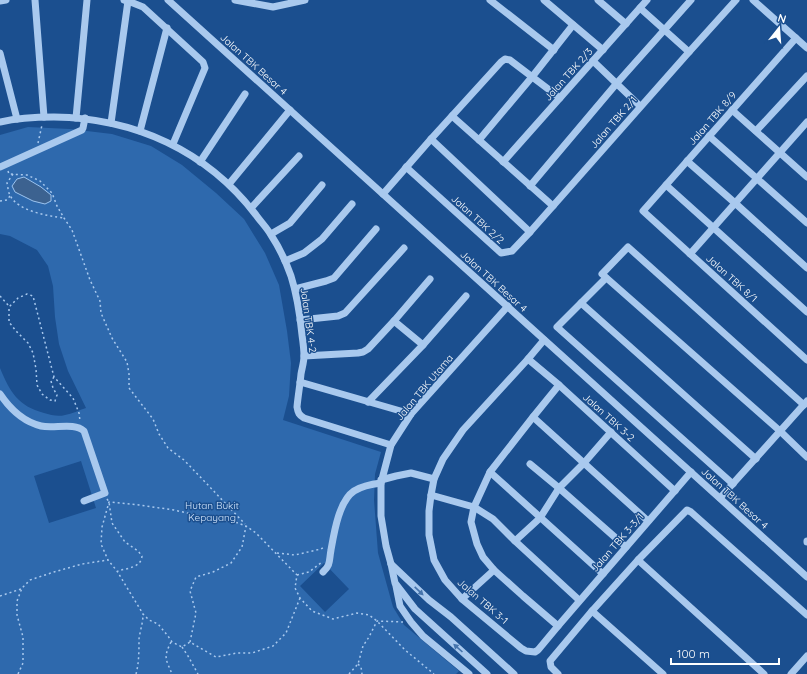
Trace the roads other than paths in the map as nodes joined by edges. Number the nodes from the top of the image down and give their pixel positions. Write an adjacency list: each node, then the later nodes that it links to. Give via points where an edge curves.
1 (6, 0): 16 (street)
2 (35, 0): 38 (street)
3 (87, 0): 39 (street)
4 (124, 0): 5 (street)
5 (128, 0): 20 (street, via 143,7); 44 (street)
6 (168, 0): 35 (street, Jalan TBK Besar 4)
7 (235, 0): 8 (street, via 273,7)
8 (305, 0)
9 (490, 0): 24 (street)
10 (544, 0): 19 (street)
11 (598, 0): 18 (street)
12 (647, 0): 17 (street, Jalan TBK 2/3)
13 (691, 0): 21 (street)
14 (736, 0): 26 (street, Jalan TBK 2/1)
15 (753, 0): 22 (street)
16 (0, 1)
17 (640, 8): 18 (street, Jalan TBK 2/3); 21 (street)
18 (626, 24): 25 (street, Jalan TBK 2/3)
19 (573, 25): 24 (street); 25 (street)
20 (167, 28): 46 (street); 50 (street, via 203,62 205,68)
21 (664, 30): 26 (street); 31 (street)
22 (796, 38): 23 (street); 36 (street, Jalan TBK 8/9)
23 (807, 48)
24 (554, 50): 30 (street)
25 (602, 50): 28 (street, Jalan TBK 2/3)
26 (688, 52): 34 (street, Jalan TBK 2/1)
27 (0, 53): 41 (street)
28 (593, 61): 31 (street); 33 (street, Jalan TBK 2/3)
29 (807, 76): 45 (street)
30 (532, 77): 33 (street); 37 (street, via 505,59); 49 (street)
31 (617, 83): 34 (street); 63 (street)
32 (245, 94): 54 (street)
33 (560, 98): 55 (street, Jalan TBK 2/3)
34 (640, 106): 67 (street, Jalan TBK 2/1)
35 (290, 110): 60 (street); 64 (street, Jalan TBK Besar 4)
36 (732, 110): 45 (street); 47 (street, Jalan TBK 8/9)
37 (452, 116): 48 (street); 49 (street)
38 (44, 117): 39 (street, Jalan TBK 4-2); 41 (street, Jalan TBK 4-2)
39 (76, 118): 40 (street, Jalan TBK 4-2)
40 (85, 118): 44 (street, Jalan TBK 4-2); 56 (street, via 82,130)
41 (17, 119): 42 (street, Jalan TBK 4-2)
42 (0, 122)
43 (807, 122): 51 (street)
44 (111, 123): 46 (street, Jalan TBK 4-2)
45 (756, 130): 51 (street)
46 (140, 131): 50 (street, Jalan TBK 4-2)
47 (709, 136): 53 (street, Jalan TBK 8/9); 59 (street)
48 (431, 139): 57 (street); 73 (street)
49 (479, 140): 55 (street)
50 (173, 144): 54 (street, Jalan TBK 4-2)
51 (780, 152): 58 (street); 59 (street)
52 (298, 156): 68 (street)
53 (687, 161): 62 (street, Jalan TBK 8/9); 65 (street)
54 (200, 162): 60 (street, Jalan TBK 4-2)
55 (503, 162): 63 (street)
56 (2, 166)
57 (406, 167): 64 (street); 73 (street, Jalan TBK 2/2, via 501,253 512,251)
58 (806, 174)
59 (757, 178): 65 (street); 70 (street)
60 (229, 184): 68 (street, Jalan TBK 4-2)
61 (322, 185): 74 (street, via 290,223)
62 (666, 185): 69 (street, Jalan TBK 8/9); 71 (street)
63 (530, 186): 67 (street)
64 (383, 194): 84 (street, Jalan TBK Besar 4)
65 (735, 203): 71 (street); 78 (street)
66 (352, 204): 77 (street, via 322,239 304,253)
67 (553, 206): 73 (street, Jalan TBK 2/2)
68 (251, 208): 74 (street, Jalan TBK 4-2)
69 (643, 211): 76 (street, Jalan TBK 8/1)
70 (807, 223)
71 (713, 228): 76 (street); 85 (street)
72 (376, 230): 81 (street, via 334,278)
73 (530, 232)
74 (271, 234): 77 (street, Jalan TBK 4-2)
75 (404, 248): 86 (street, via 345,313)
76 (690, 254): 92 (street, Jalan TBK 8/1)
77 (285, 261): 81 (street, Jalan TBK 4-2)
78 (807, 268)
79 (606, 278): 83 (street); 97 (street, via 602,274 628,247); 100 (street)
80 (430, 279): 87 (street)
81 (295, 289): 86 (street, Jalan TBK 4-2)
82 (466, 296): 89 (street)
83 (581, 303): 104 (street); 111 (street, via 557,327)
84 (508, 306): 88 (street, Jalan TBK Besar 4); 98 (street, Jalan TBK Utama)
85 (807, 312)
86 (300, 320): 90 (street, Jalan TBK 4-2)
87 (394, 321): 89 (street); 90 (street, via 368,350 363,352)
88 (544, 340): 91 (street, Jalan TBK 3-1); 108 (street, Jalan TBK Besar 4)
89 (423, 344): 96 (street)
90 (304, 356): 93 (street, Jalan TBK 4-2)
91 (528, 359): 94 (street, Jalan TBK 3-2); 109 (street, Jalan TBK 3-1, via 463,430 443,458)
92 (807, 360)
93 (300, 382): 96 (street); 102 (street, Jalan TBK 4-2, via 297,407 304,418)
94 (559, 385): 99 (street); 101 (street, Jalan TBK 3-2)
95 (0, 394): 116 (street, via 15,412 33,423 51,427 75,427 84,431 105,493)
96 (368, 402): 98 (street)
97 (805, 403): 100 (street)
98 (411, 414): 102 (street, Jalan TBK Utama)
99 (533, 417): 105 (street); 107 (street)
100 (780, 431): 103 (street); 104 (street)
101 (611, 432): 105 (street); 113 (street, Jalan TBK 3-2)
102 (391, 445): 110 (street, Jalan TBK Utama)
103 (807, 457)
104 (756, 459): 111 (street)
105 (584, 463): 112 (street); 119 (street)
106 (530, 464): 112 (street)
107 (490, 472): 117 (street); 118 (street)
108 (691, 472): 113 (street, Jalan TBK 3-3/1); 115 (street, Jalan TBK Besar 4)
109 (434, 479): 110 (street, via 411,474); 114 (street, Jalan TBK 3-1)
110 (381, 482): 123 (street, Jalan TBK Utama, via 381,516); 125 (street, via 353,491 344,503 335,530 328,567)
111 (733, 484): 115 (street)
112 (559, 488): 118 (street); 121 (street)
113 (675, 491): 119 (street, Jalan TBK 3-3/1)
114 (431, 495): 117 (street); 129 (street, Jalan TBK 3-1, via 429,535 434,560 444,580)
115 (720, 498): 127 (street, Jalan TBK Besar 4)
116 (84, 501)
117 (474, 507): 120 (street, via 493,519); 124 (street, via 471,522 483,557)
118 (540, 518): 120 (street); 126 (street)
119 (648, 521): 121 (street, Jalan TBK 3-3/1)
120 (515, 541): 130 (street)
121 (626, 547): 126 (street, Jalan TBK 3-3/1)
122 (638, 560): 131 (street); 132 (street, via 686,510); 140 (street)
123 (391, 564): 128 (street, Jalan TBK Utama); 137 (street, one-way to 137)
124 (494, 570): 129 (street); 133 (street)
125 (323, 572)
126 (603, 574): 130 (street, Jalan TBK 3-3/1)
127 (807, 577)
128 (395, 583): 135 (street, Jalan TBK Utama, via 400,606 411,622 423,636); 136 (street, one-way to 128, via 415,609)
129 (462, 599): 133 (street, Jalan TBK 3-1, via 526,651 538,650)
130 (580, 600): 133 (street, Jalan TBK 3-3/1)
131 (592, 611): 138 (street, via 550,661 551,667); 139 (street)
132 (807, 615)
133 (558, 626)
134 (807, 656): 141 (street)
135 (469, 674)
136 (487, 674)
137 (514, 674)
138 (558, 674)
139 (663, 674)
140 (764, 674)
141 (791, 674)

